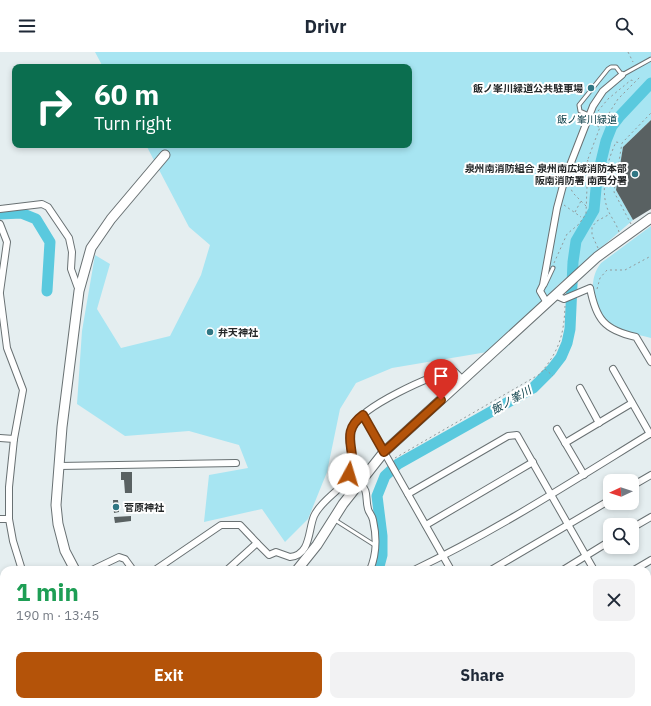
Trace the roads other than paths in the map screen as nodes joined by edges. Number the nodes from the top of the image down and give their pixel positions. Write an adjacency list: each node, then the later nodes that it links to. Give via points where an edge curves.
1 (651, 59): 2 (lane)
2 (622, 75): 3 (street, via 603,91); 3 (lane, via 616,68 611,67 581,101 580,110)
3 (588, 116): 9 (street, via 558,202)
4 (165, 155): 10 (street, via 110,219 91,248)
5 (0, 209): 10 (street, via 42,204 48,207 69,238 72,269)
6 (651, 218): 12 (street, via 602,254)
7 (0, 224): 11 (street, via 7,242)
8 (553, 268): 9 (lane)
9 (543, 285): 13 (street, via 540,291)
10 (79, 291): 29 (street)
11 (0, 293): 24 (street, via 7,348 23,390)
12 (559, 297): 13 (street); 14 (street, via 590,288 597,315 616,331 636,337)
13 (547, 303): 16 (street)
14 (651, 362)
15 (613, 369): 18 (street)
16 (463, 380): 19 (street, via 457,373 449,372 394,394); 26 (street)
17 (580, 388): 20 (street)
18 (632, 403): 20 (street); 22 (street)
19 (363, 415): 26 (street); 44 (street, via 352,427 350,434 352,468 345,481 314,515 304,549 293,557 276,552 269,555)
20 (599, 423): 25 (street)
21 (557, 429): 25 (street)
22 (650, 434): 30 (street)
23 (0, 438): 24 (street)
24 (14, 439): 39 (street)
25 (565, 443): 30 (street)
26 (384, 452): 33 (street); 34 (street)
27 (532, 462): 34 (street, via 517,435 508,436); 35 (street); 42 (street)
28 (236, 463): 29 (street)
29 (58, 466): 51 (street, via 58,524)
30 (584, 475): 35 (street)
31 (651, 475): 32 (street)
32 (639, 482)
33 (360, 483): 40 (street); 46 (street, via 367,491)
34 (408, 494): 42 (street)
35 (551, 495): 43 (street); 48 (street)
36 (603, 504): 43 (street)
37 (651, 517): 41 (street)
38 (0, 519): 39 (street)
39 (9, 519): 50 (street, via 12,541)
40 (334, 519): 46 (lane); 56 (street)
41 (639, 524)
42 (426, 525): 48 (street)
43 (568, 525): 47 (street); 60 (street)
44 (256, 543): 54 (street, via 240,525 221,525); 55 (street)
45 (603, 545): 47 (street)
46 (376, 547): 57 (street)
47 (586, 555): 61 (street); 62 (street)
48 (444, 556): 58 (street); 59 (street)
49 (651, 560): 63 (street)
50 (21, 566)
51 (72, 566)
52 (100, 566): 53 (street, via 119,557 125,559)
53 (130, 566)
54 (161, 566)
55 (231, 566)
56 (300, 566)
57 (371, 566)
58 (423, 566)
59 (449, 566)
60 (498, 566)
61 (569, 566)
62 (592, 566)
63 (641, 566)

